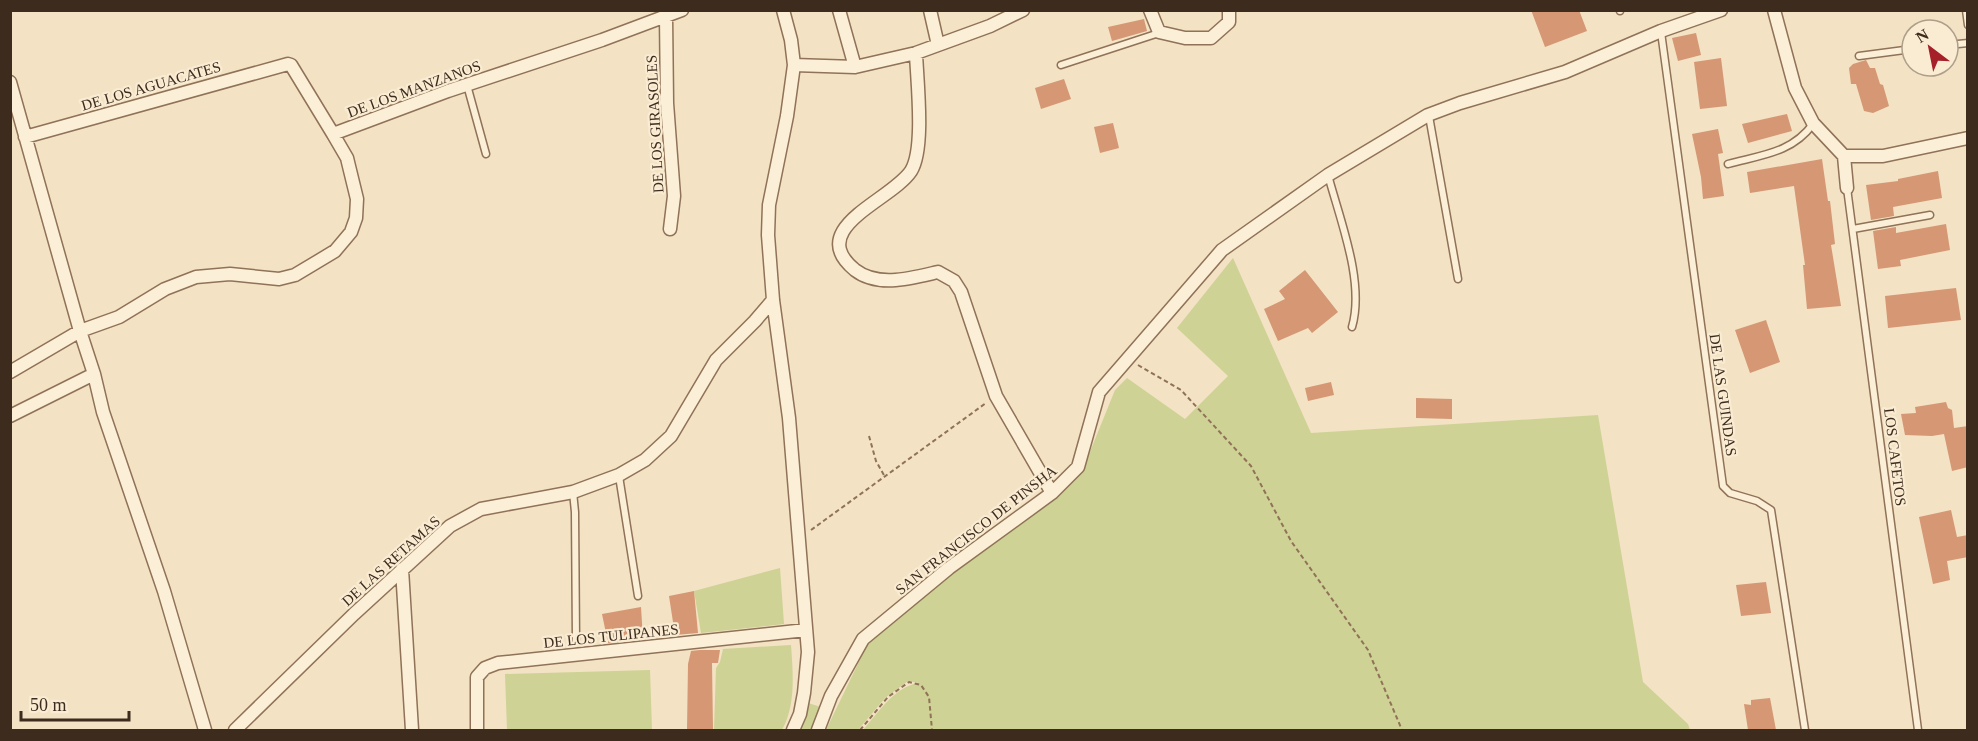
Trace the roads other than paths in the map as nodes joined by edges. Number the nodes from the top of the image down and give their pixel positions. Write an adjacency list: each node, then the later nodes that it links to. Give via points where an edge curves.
1 (682, 10): 11 (street, DE LOS MANZANOS)
2 (783, 10): 20 (street)
3 (839, 10): 21 (street)
4 (930, 10): 15 (street)
5 (1023, 10): 15 (street)
6 (1150, 10): 14 (street)
7 (1229, 10): 14 (street, via 1229,22 1210,38)
8 (1721, 10): 13 (street, SAN FRANCISCO DE PINSHA)
9 (1774, 10): 25 (street, via 1795,88)
10 (1966, 10): 12 (lane)
11 (666, 16): 23 (street, DE LOS MANZANOS); 35 (street, DE LOS GIRASOLES, via 674,196)
12 (1968, 25)
13 (1661, 31): 24 (street, SAN FRANCISCO DE PINSHA, via 1565,72); 57 (lane, DE LAS GUINDAS, via 1723,486 1730,493 1771,510)
14 (1159, 32): 19 (lane)
15 (938, 45): 17 (street)
16 (1900, 51): 18 (lane)
17 (916, 53): 21 (street); 46 (street, via 919,134 912,170 844,228 839,250 859,273 880,281 938,272 954,281 996,396)
18 (1859, 56)
19 (1061, 65)
20 (794, 66): 21 (street); 38 (street, via 769,205)
21 (855, 67)
22 (10, 82): 27 (street)
23 (467, 85): 26 (street, DE LOS MANZANOS); 29 (lane)
24 (1428, 115): 32 (street, SAN FRANCISCO DE PINSHA); 37 (lane)
25 (1813, 123): 30 (street); 31 (lane, via 1804,136 1784,149)
26 (333, 134): 27 (street, DE LOS AGUACATES, via 291,65 285,64); 40 (street, DE LOS MANZANOS, via 347,158 357,199 351,232 335,251 296,276 196,277 165,289 120,317)
27 (25, 137): 40 (street)
28 (1968, 138): 30 (street, via 1883,156)
29 (486, 154)
30 (1844, 156): 33 (street)
31 (1728, 164)
32 (1328, 175): 39 (lane, via 1353,271 1357,297); 46 (street, SAN FRANCISCO DE PINSHA, via 1222,250 1099,392 1078,467)
33 (1848, 188): 36 (lane, LOS CAFETOS)
34 (1930, 215): 36 (lane)
35 (670, 229)
36 (1853, 229): 58 (lane, LOS CAFETOS)
37 (1458, 279)
38 (773, 300): 44 (street, DE LAS RETAMAS, via 716,360 671,436 645,460); 49 (street, via 789,418)
39 (1352, 327)
40 (80, 331): 41 (street, DE LOS MANZANOS); 42 (street)
41 (10, 372)
42 (94, 374): 43 (street); 51 (street)
43 (10, 416)
44 (619, 475): 45 (street, DE LAS RETAMAS); 48 (lane)
45 (573, 492): 47 (street, DE LAS RETAMAS, via 481,509 450,526); 50 (lane)
46 (1052, 493): 56 (street, SAN FRANCISCO DE PINSHA, via 950,568 863,639 831,696)
47 (402, 569): 52 (street, DE LAS RETAMAS); 53 (street)
48 (638, 596)
49 (806, 630): 54 (street, DE LOS TULIPANES, via 498,663 477,677); 55 (street, via 805,684)
50 (576, 641)
51 (205, 730)
52 (235, 730)
53 (412, 730)
54 (477, 730)
55 (793, 730)
56 (818, 730)
57 (1805, 730)
58 (1918, 730)

